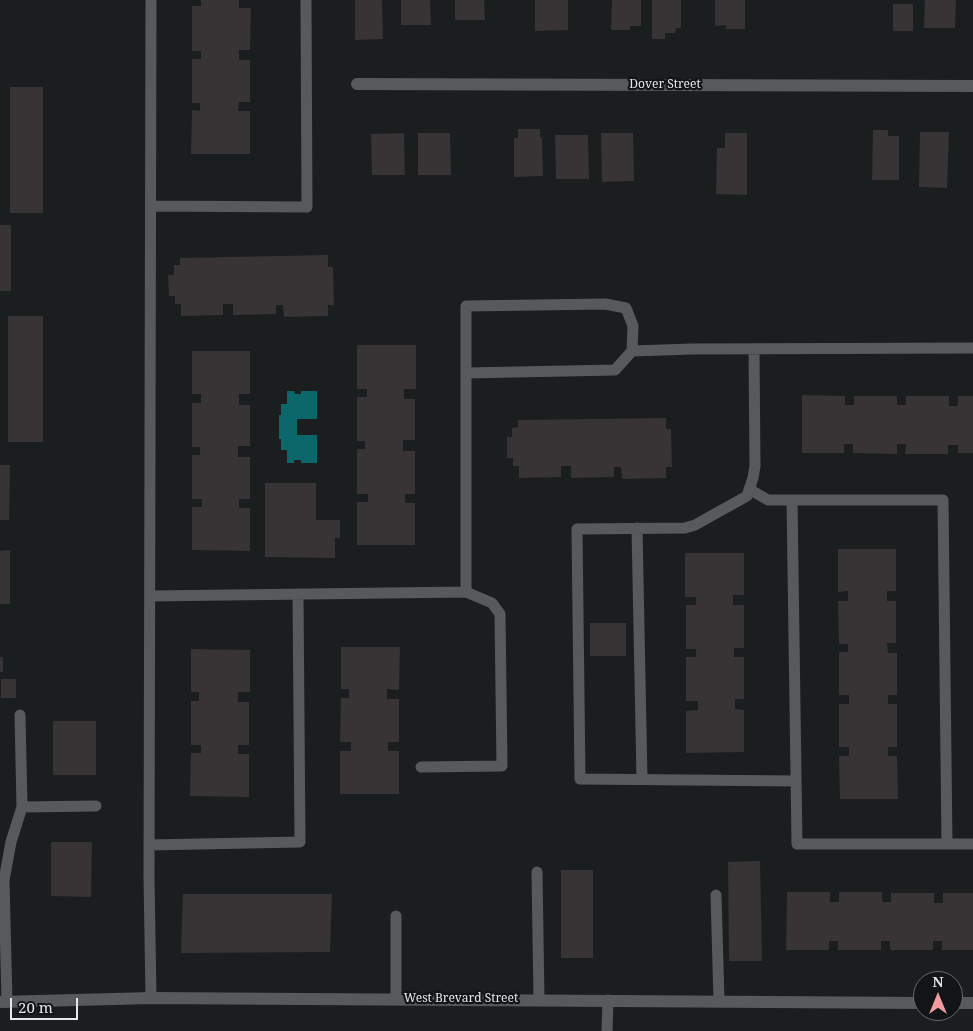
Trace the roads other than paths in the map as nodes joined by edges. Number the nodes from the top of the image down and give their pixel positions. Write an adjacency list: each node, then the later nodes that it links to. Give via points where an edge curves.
1 (151, 0): 5 (lane)
2 (306, 0): 5 (lane, via 307,207)
3 (357, 84): 4 (street, Dover Street)
4 (973, 86)
5 (151, 206): 15 (lane)
6 (973, 348): 7 (lane)
7 (754, 349): 8 (lane); 10 (lane, via 755,466)
8 (632, 352): 9 (lane, via 615,370); 9 (lane, via 633,326 626,308 605,304 466,306)
9 (466, 373): 13 (lane)
10 (749, 489): 11 (lane, via 768,500); 12 (lane, via 746,496 695,525)
11 (792, 500): 19 (lane); 23 (lane, via 943,500)
12 (637, 528): 18 (lane); 18 (lane, via 577,529 580,779)
13 (466, 592): 14 (lane); 17 (lane, via 492,603 500,614 502,766)
14 (298, 594): 15 (lane); 22 (lane, via 300,842)
15 (150, 596): 22 (lane)
16 (20, 716): 21 (lane)
17 (421, 767)
18 (642, 780): 19 (lane)
19 (796, 781): 23 (lane, via 797,844)
20 (96, 806): 21 (lane)
21 (22, 807): 26 (lane)
22 (149, 844): 29 (lane)
23 (946, 844): 24 (lane)
24 (973, 844)
25 (537, 872): 31 (lane)
26 (2, 880): 34 (lane)
27 (716, 895): 33 (lane)
28 (396, 916): 30 (lane)
29 (151, 998): 30 (street, West Brevard Street); 34 (street, West Brevard Street)
30 (396, 999): 31 (street, West Brevard Street)
31 (539, 1000): 32 (street, West Brevard Street)
32 (608, 1000): 33 (street, West Brevard Street); 36 (lane)
33 (719, 1000): 35 (street, West Brevard Street)
34 (3, 1002)
35 (913, 1003)
36 (607, 1031)

